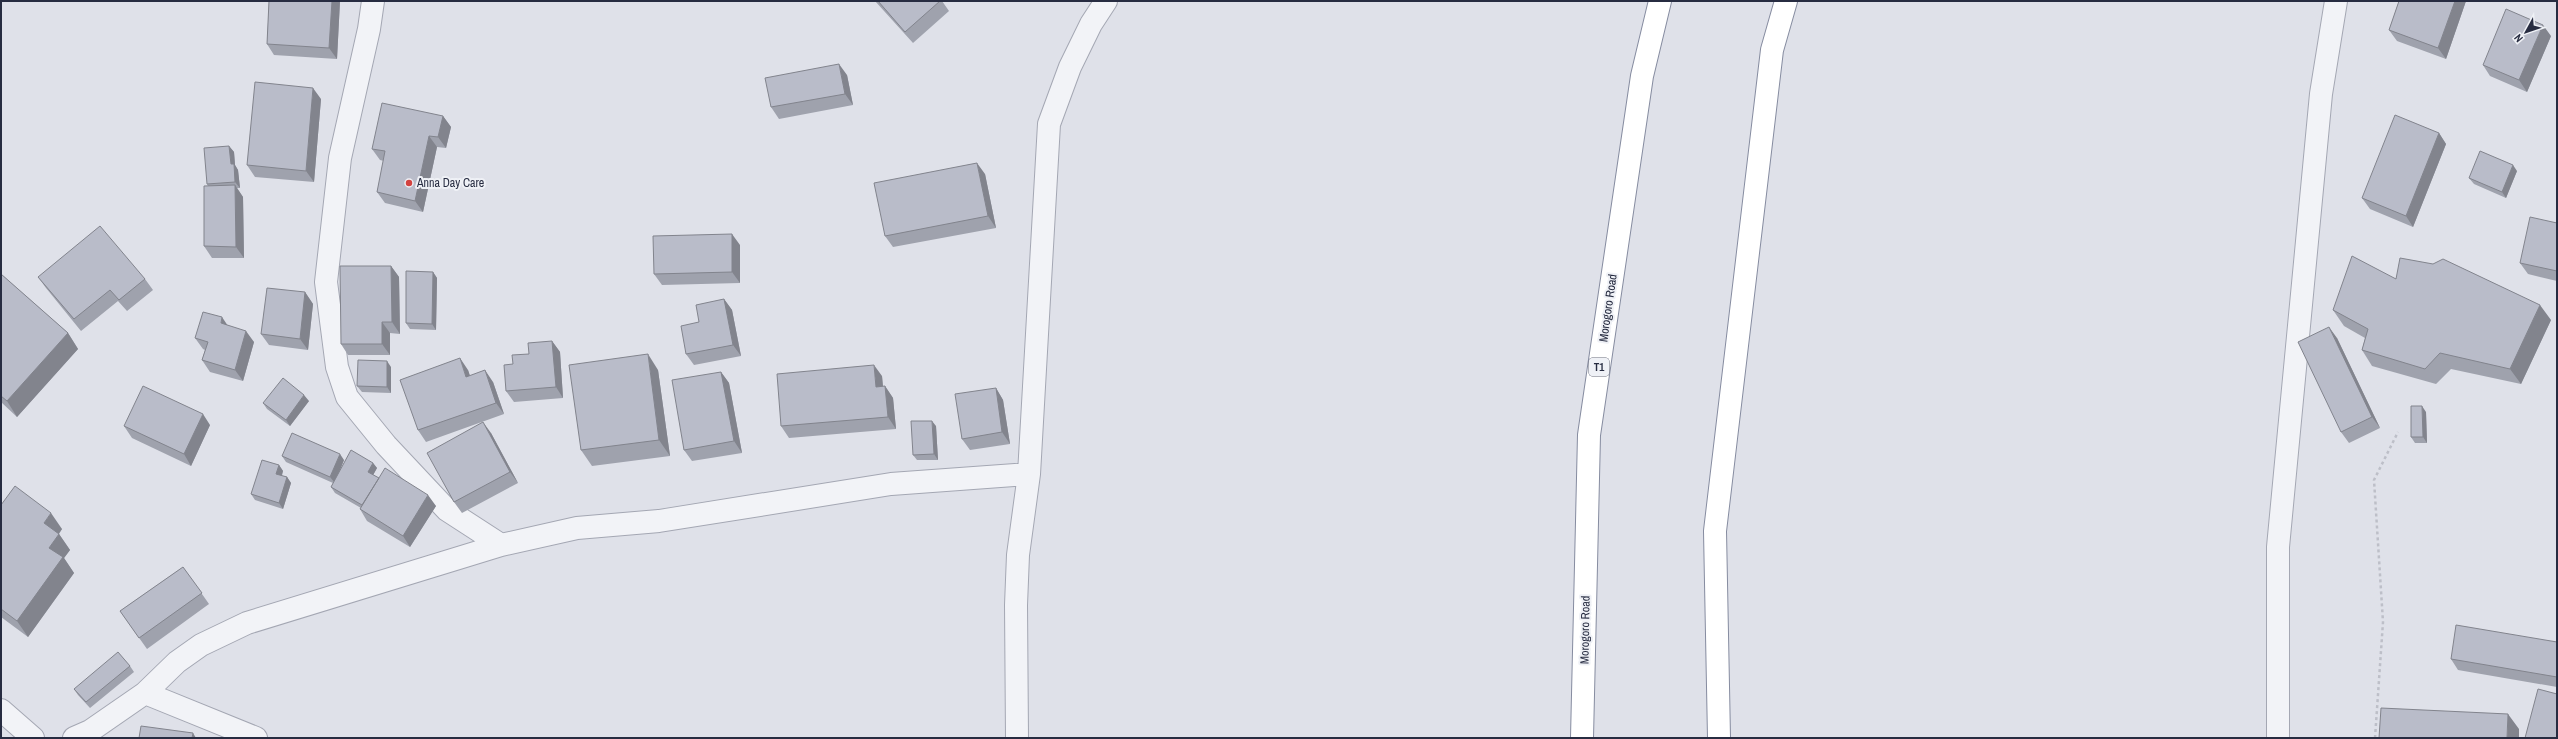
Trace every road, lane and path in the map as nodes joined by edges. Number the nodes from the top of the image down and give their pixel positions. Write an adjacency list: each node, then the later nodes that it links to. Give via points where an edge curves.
1 (373, 1): 8 (street, via 340,158 326,282 338,367 347,397 386,445 447,510)
2 (1106, 1): 7 (street, via 1091,24 1070,67 1049,124)
3 (1660, 1): 15 (highway, Morogoro Road / T1, via 1642,76 1589,435)
4 (1786, 1): 16 (highway, via 1772,50 1715,531)
5 (2336, 1): 17 (street, via 2321,94 2278,547)
6 (2398, 432): 18 (path, via 2374,480 2383,622)
7 (1029, 474): 8 (street, via 891,484 659,521 577,528); 14 (street, via 1017,576)
8 (501, 545): 9 (street, via 247,623 201,645 177,662)
9 (145, 693): 12 (street, via 90,731); 13 (street)
10 (1, 710): 11 (street)
11 (33, 738)
12 (74, 738)
13 (256, 738)
14 (1017, 738)
15 (1582, 738)
16 (1719, 738)
17 (2278, 738)
18 (2375, 738)

